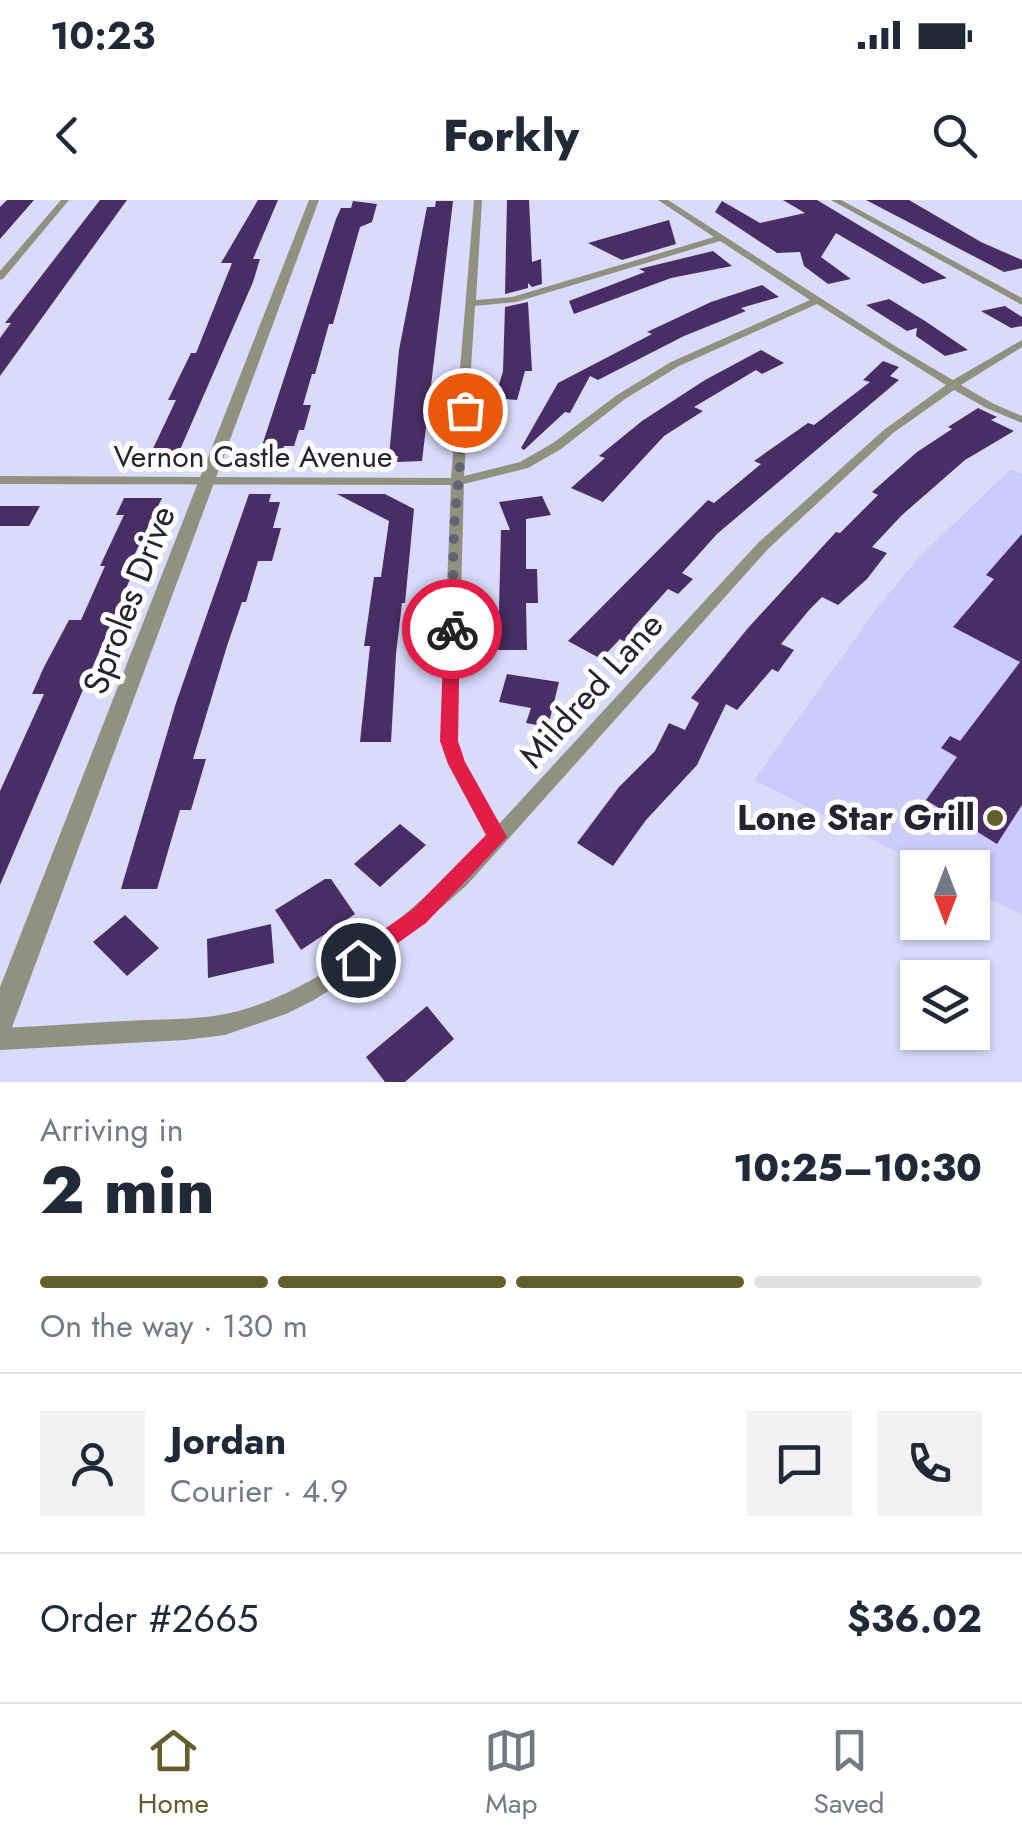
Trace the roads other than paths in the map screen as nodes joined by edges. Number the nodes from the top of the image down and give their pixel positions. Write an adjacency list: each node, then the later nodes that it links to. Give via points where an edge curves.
1 (64, 200): 7 (street)
2 (314, 200): 16 (street, Sproles Drive)
3 (478, 200): 10 (street)
4 (662, 200): 6 (street)
5 (835, 200): 9 (street)
6 (721, 238): 8 (street); 10 (street, via 513,300)
7 (0, 277)
8 (819, 300): 12 (street); 15 (street, Vernon Castle Avenue, via 674,364 524,465)
9 (1022, 302)
10 (472, 303): 15 (street)
11 (1022, 344): 12 (street, Mildred Lane)
12 (953, 385): 13 (street); 17 (street, Mildred Lane, via 889,431 763,546)
13 (1022, 420)
14 (0, 480): 16 (street, Vernon Castle Avenue)
15 (460, 480): 16 (street, Vernon Castle Avenue); 17 (street, via 449,741)
16 (209, 481): 18 (street, Sproles Drive)
17 (497, 837): 19 (street, Mildred Lane, via 419,916 300,996 248,1019 192,1029)
18 (0, 1022)
19 (0, 1039)

